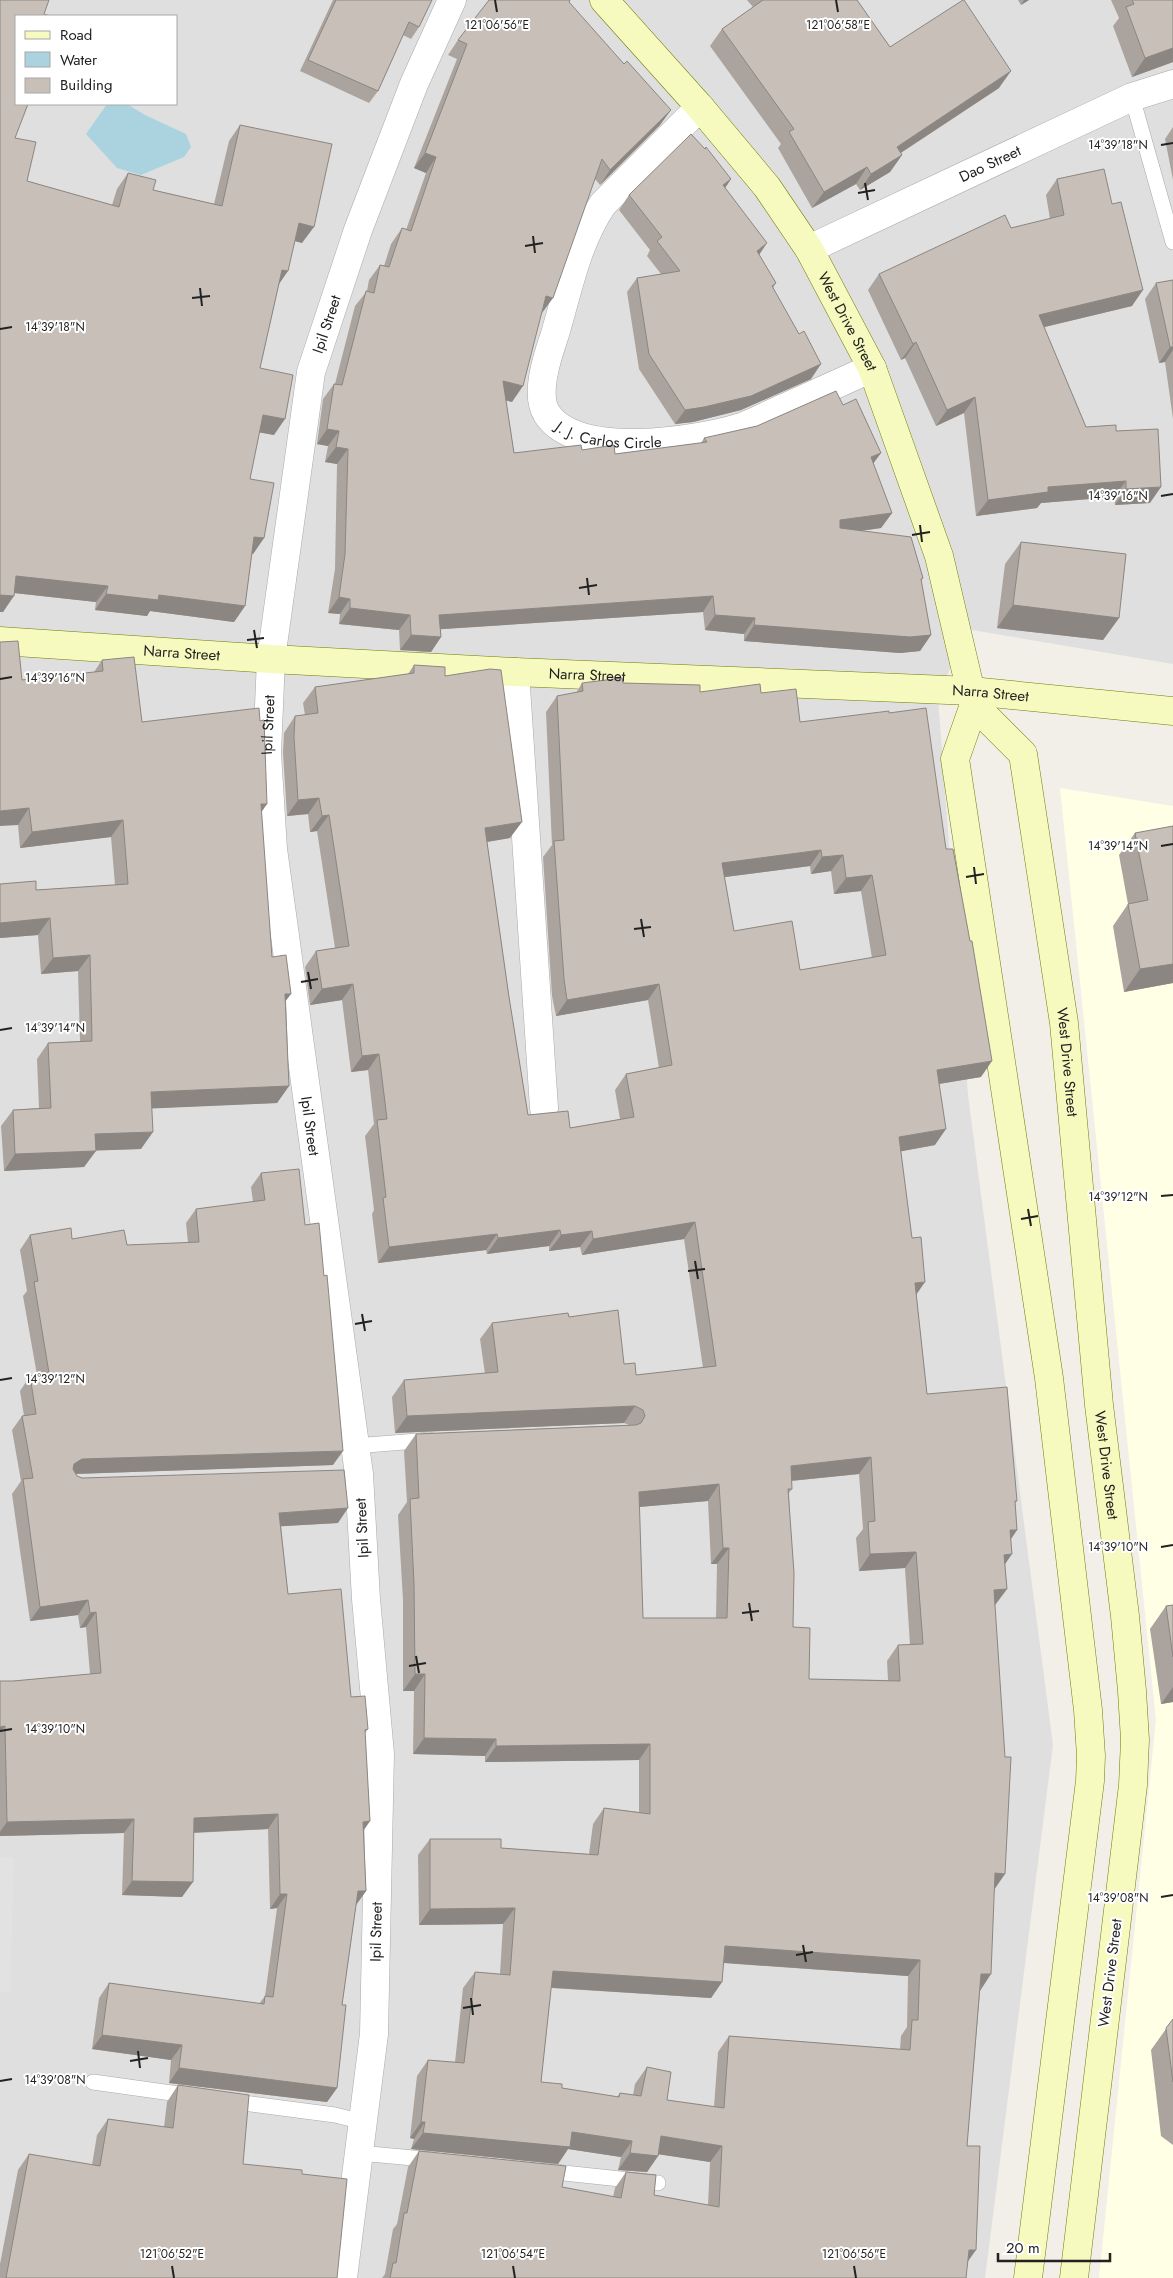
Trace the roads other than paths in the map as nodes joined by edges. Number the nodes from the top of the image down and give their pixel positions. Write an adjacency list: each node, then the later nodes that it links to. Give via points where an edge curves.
1 (452, 0): 10 (street, Ipil Street, via 414,84 362,221 311,372)
2 (604, 0): 5 (street, West Drive Street)
3 (1173, 84): 4 (street, Dao Street)
4 (1132, 97): 6 (lane); 7 (street, Dao Street)
5 (700, 107): 7 (street, West Drive Street, via 767,187); 8 (street, J. J. Carlos Circle, via 603,204 591,222 544,369 542,394 546,413 561,429 583,438 618,443 679,440 742,426)
6 (1173, 242)
7 (809, 249): 8 (street, West Drive Street)
8 (872, 368): 12 (street, West Drive Street, via 938,556)
9 (0, 641): 10 (street, Narra Street)
10 (271, 659): 11 (street, Narra Street); 16 (street, Ipil Street, via 267,753 273,849)
11 (515, 672): 12 (street, Narra Street); 14 (street)
12 (973, 698): 13 (street, Narra Street); 24 (street, via 955,759 1049,1378 1091,1756); 25 (street, West Drive Street, via 1023,754 1064,1023 1099,1405 1125,1616 1135,1740)
13 (1173, 711)
14 (544, 1108)
15 (447, 1440): 16 (lane)
16 (354, 1446): 18 (street, Ipil Street, via 380,1754 374,2034)
17 (93, 2082): 18 (lane, via 335,2115)
18 (363, 2122): 19 (street, Ipil Street)
19 (359, 2153): 20 (lane); 23 (street, Ipil Street)
20 (454, 2162)
21 (530, 2169): 22 (lane)
22 (658, 2183)
23 (343, 2278)
24 (1028, 2278)
25 (1074, 2278)

